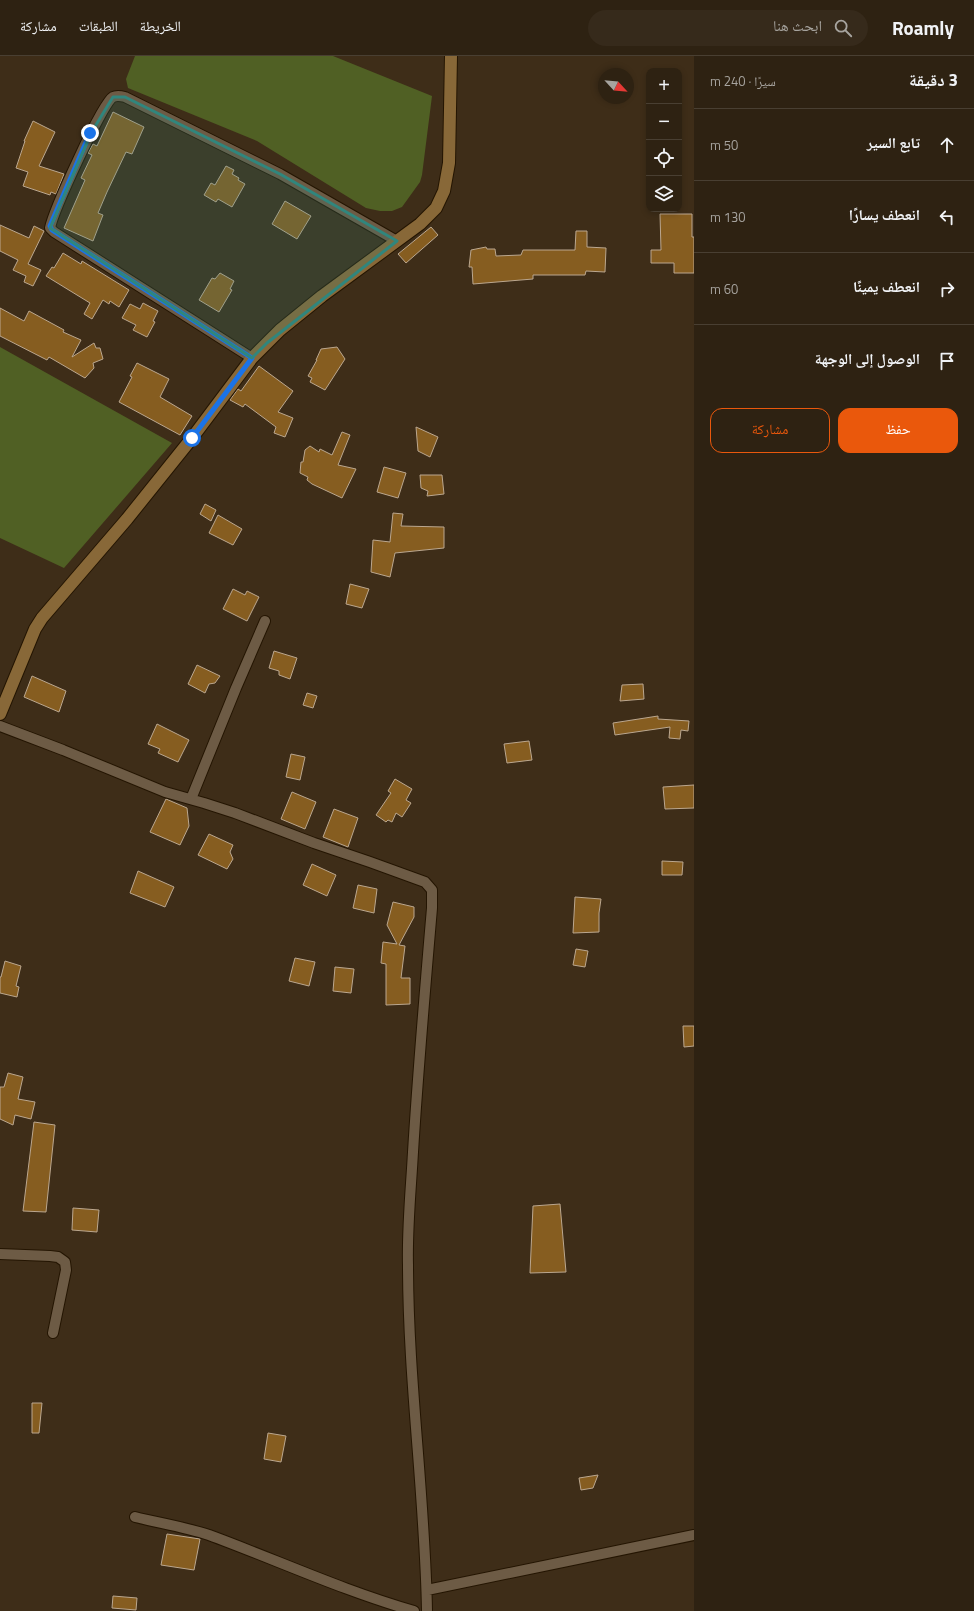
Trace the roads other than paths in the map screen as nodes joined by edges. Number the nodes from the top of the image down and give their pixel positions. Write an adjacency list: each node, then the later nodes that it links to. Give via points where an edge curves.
1 (451, 56): 2 (main road, via 449,163 444,191 430,216)
2 (397, 241): 3 (main road, via 286,325); 3 (street, via 280,174 125,97 113,97 108,101 90,133 50,228)
3 (252, 358): 5 (main road, via 141,502 42,618 35,629)
4 (265, 621): 7 (street)
5 (0, 714)
6 (0, 726): 7 (street, via 165,792)
7 (190, 799): 12 (street, via 425,882 432,890 417,1083 408,1264 412,1380)
8 (0, 1254): 9 (street, via 50,1256 58,1257 65,1262 66,1270)
9 (53, 1333)
10 (135, 1517): 13 (street, via 207,1535 384,1603)
11 (694, 1535): 12 (street)
12 (427, 1590): 14 (street)
13 (414, 1611)
14 (427, 1611)

